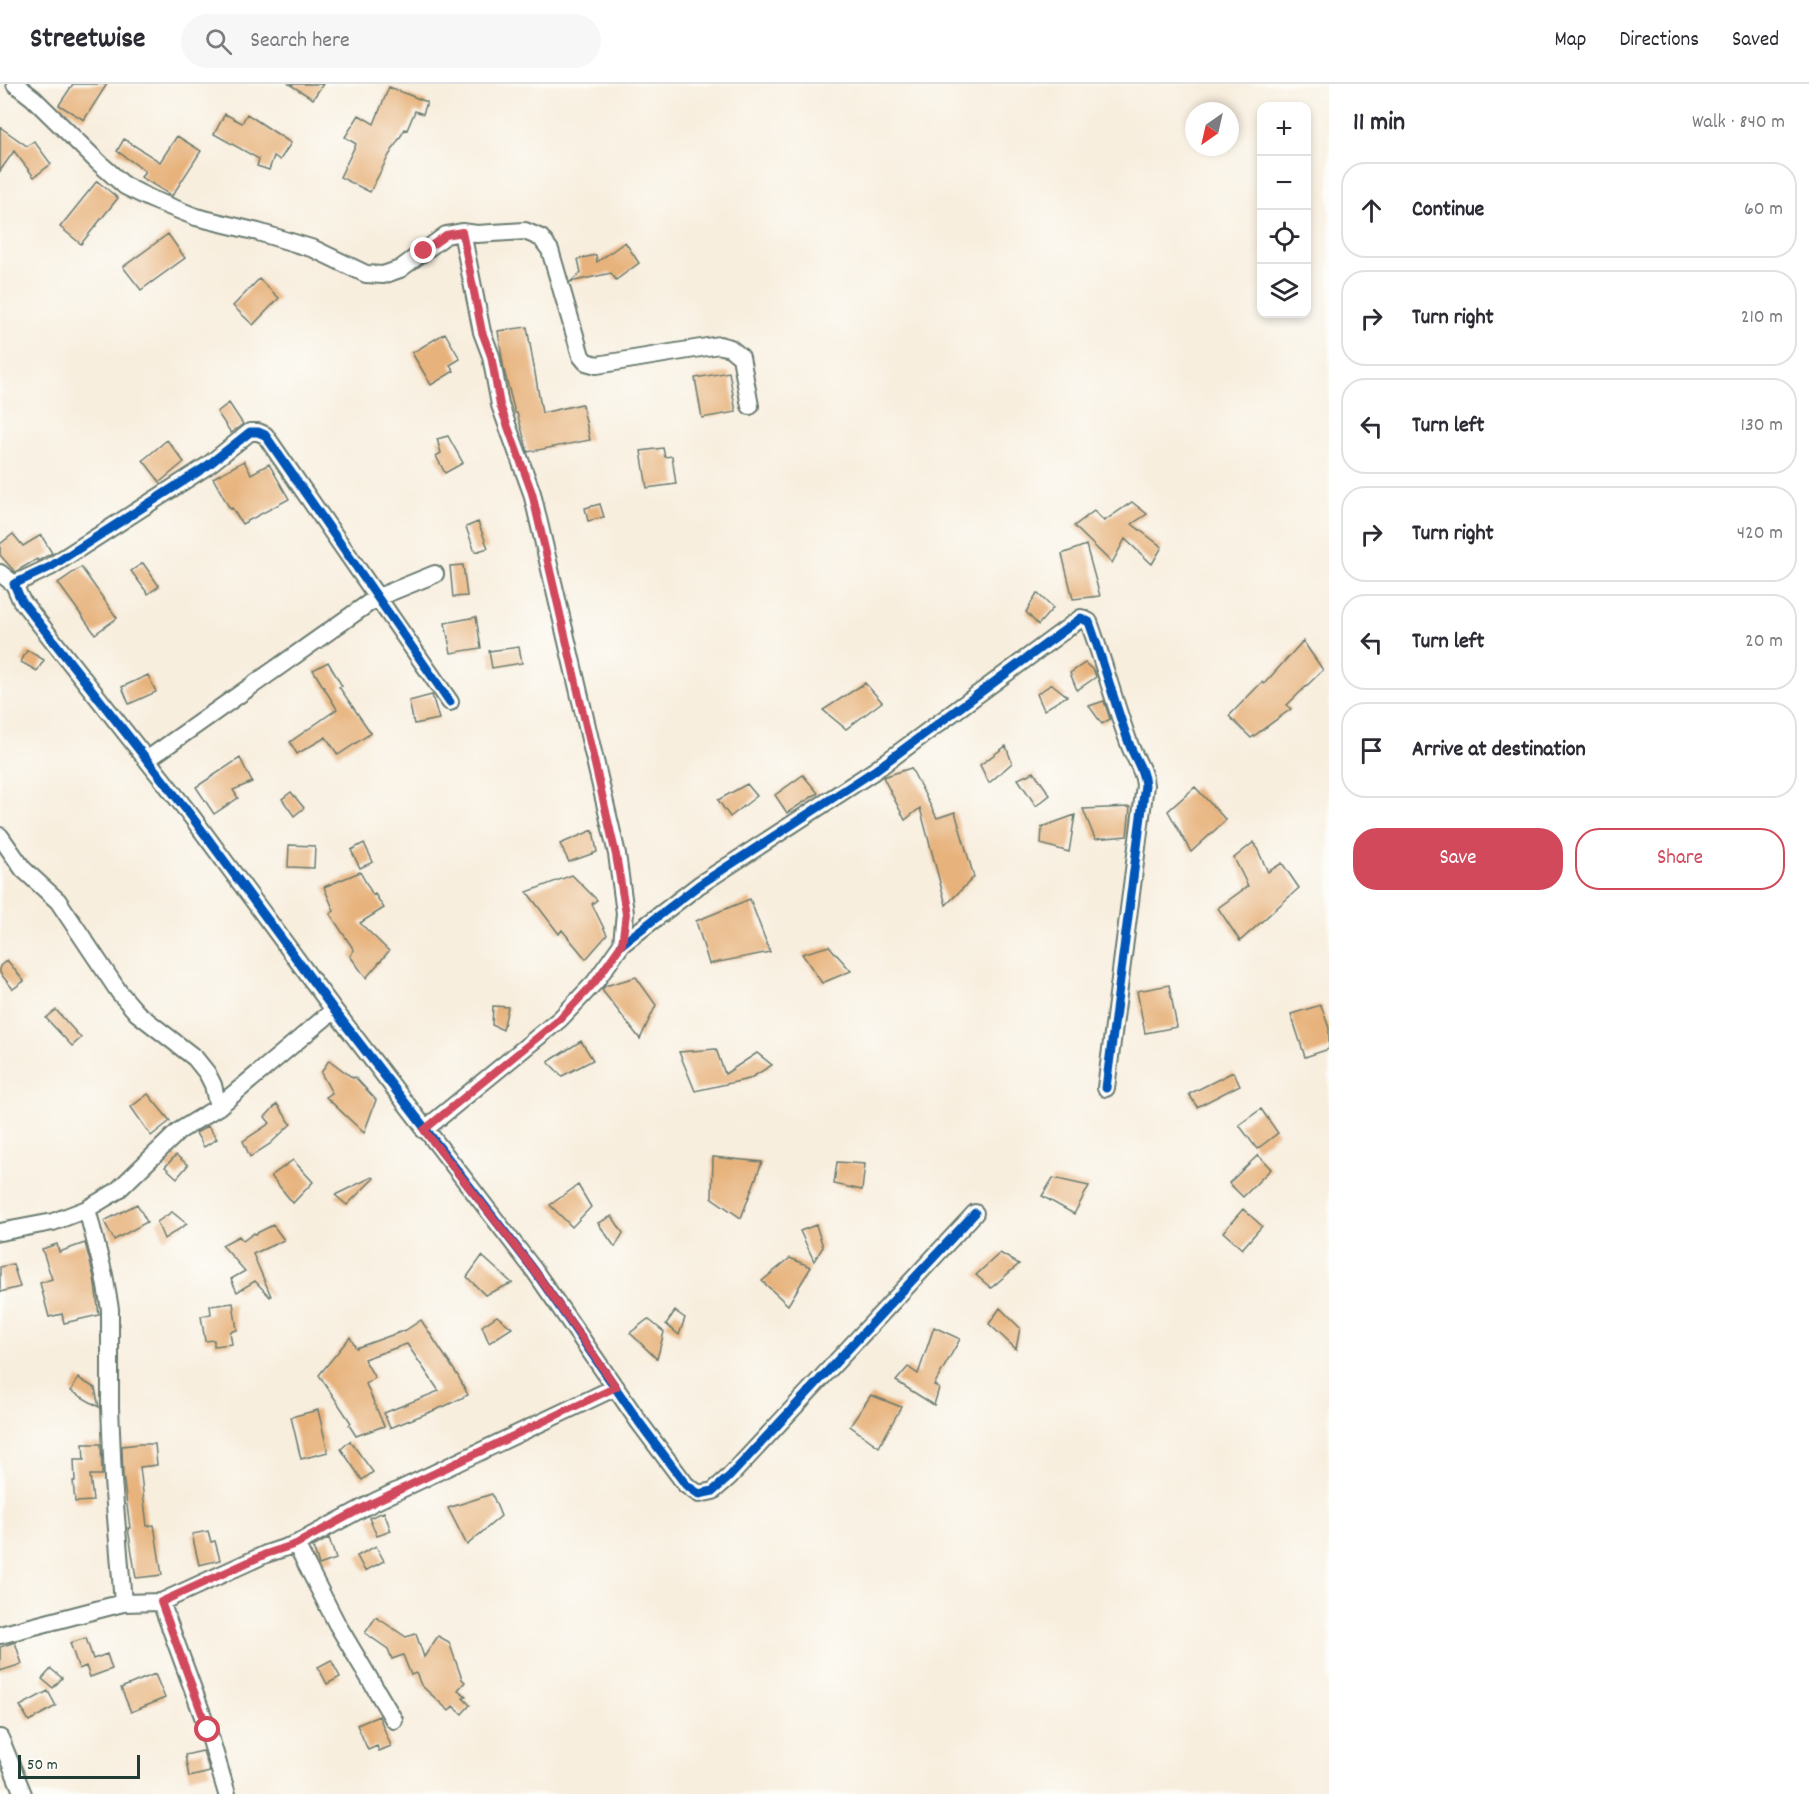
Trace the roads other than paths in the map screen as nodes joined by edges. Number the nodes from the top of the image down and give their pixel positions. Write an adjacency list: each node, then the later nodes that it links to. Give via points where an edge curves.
1 (15, 84): 2 (street, via 125,186 196,217 314,249 366,274 383,275 400,269 446,235)
2 (462, 232): 3 (street, via 525,231 541,238 550,250 586,362 597,365 719,345 741,357); 11 (street, via 500,405 532,493 616,855 626,914)
3 (750, 406)
4 (0, 573): 6 (street)
5 (435, 574): 7 (street)
6 (14, 584): 7 (street, via 51,567 207,466 250,432 258,432 265,435); 9 (street, via 21,600)
7 (376, 598): 8 (street); 9 (street)
8 (450, 702)
9 (148, 759): 12 (street)
10 (0, 836): 14 (street, via 23,869 58,901 137,1013 195,1058 213,1085)
11 (622, 944): 13 (street, via 699,885 874,771 1081,618 1085,619 1104,662 1145,785); 15 (street, via 595,982 560,1019)
12 (334, 1010): 14 (street); 15 (street)
13 (1106, 1088)
14 (218, 1107): 16 (street, via 178,1131 117,1191)
15 (424, 1130): 19 (street, via 534,1270)
16 (87, 1209): 18 (street, via 53,1222); 22 (street, via 111,1309 111,1438)
17 (975, 1213): 19 (street, via 713,1491 699,1494 686,1485)
18 (0, 1232)
19 (616, 1387): 20 (street, via 374,1502)
20 (296, 1544): 21 (street); 24 (street, via 337,1624)
21 (161, 1602): 22 (street); 27 (street)
22 (123, 1603): 23 (street)
23 (0, 1635)
24 (394, 1720)
25 (0, 1738): 26 (street)
26 (23, 1794)
27 (227, 1794)

